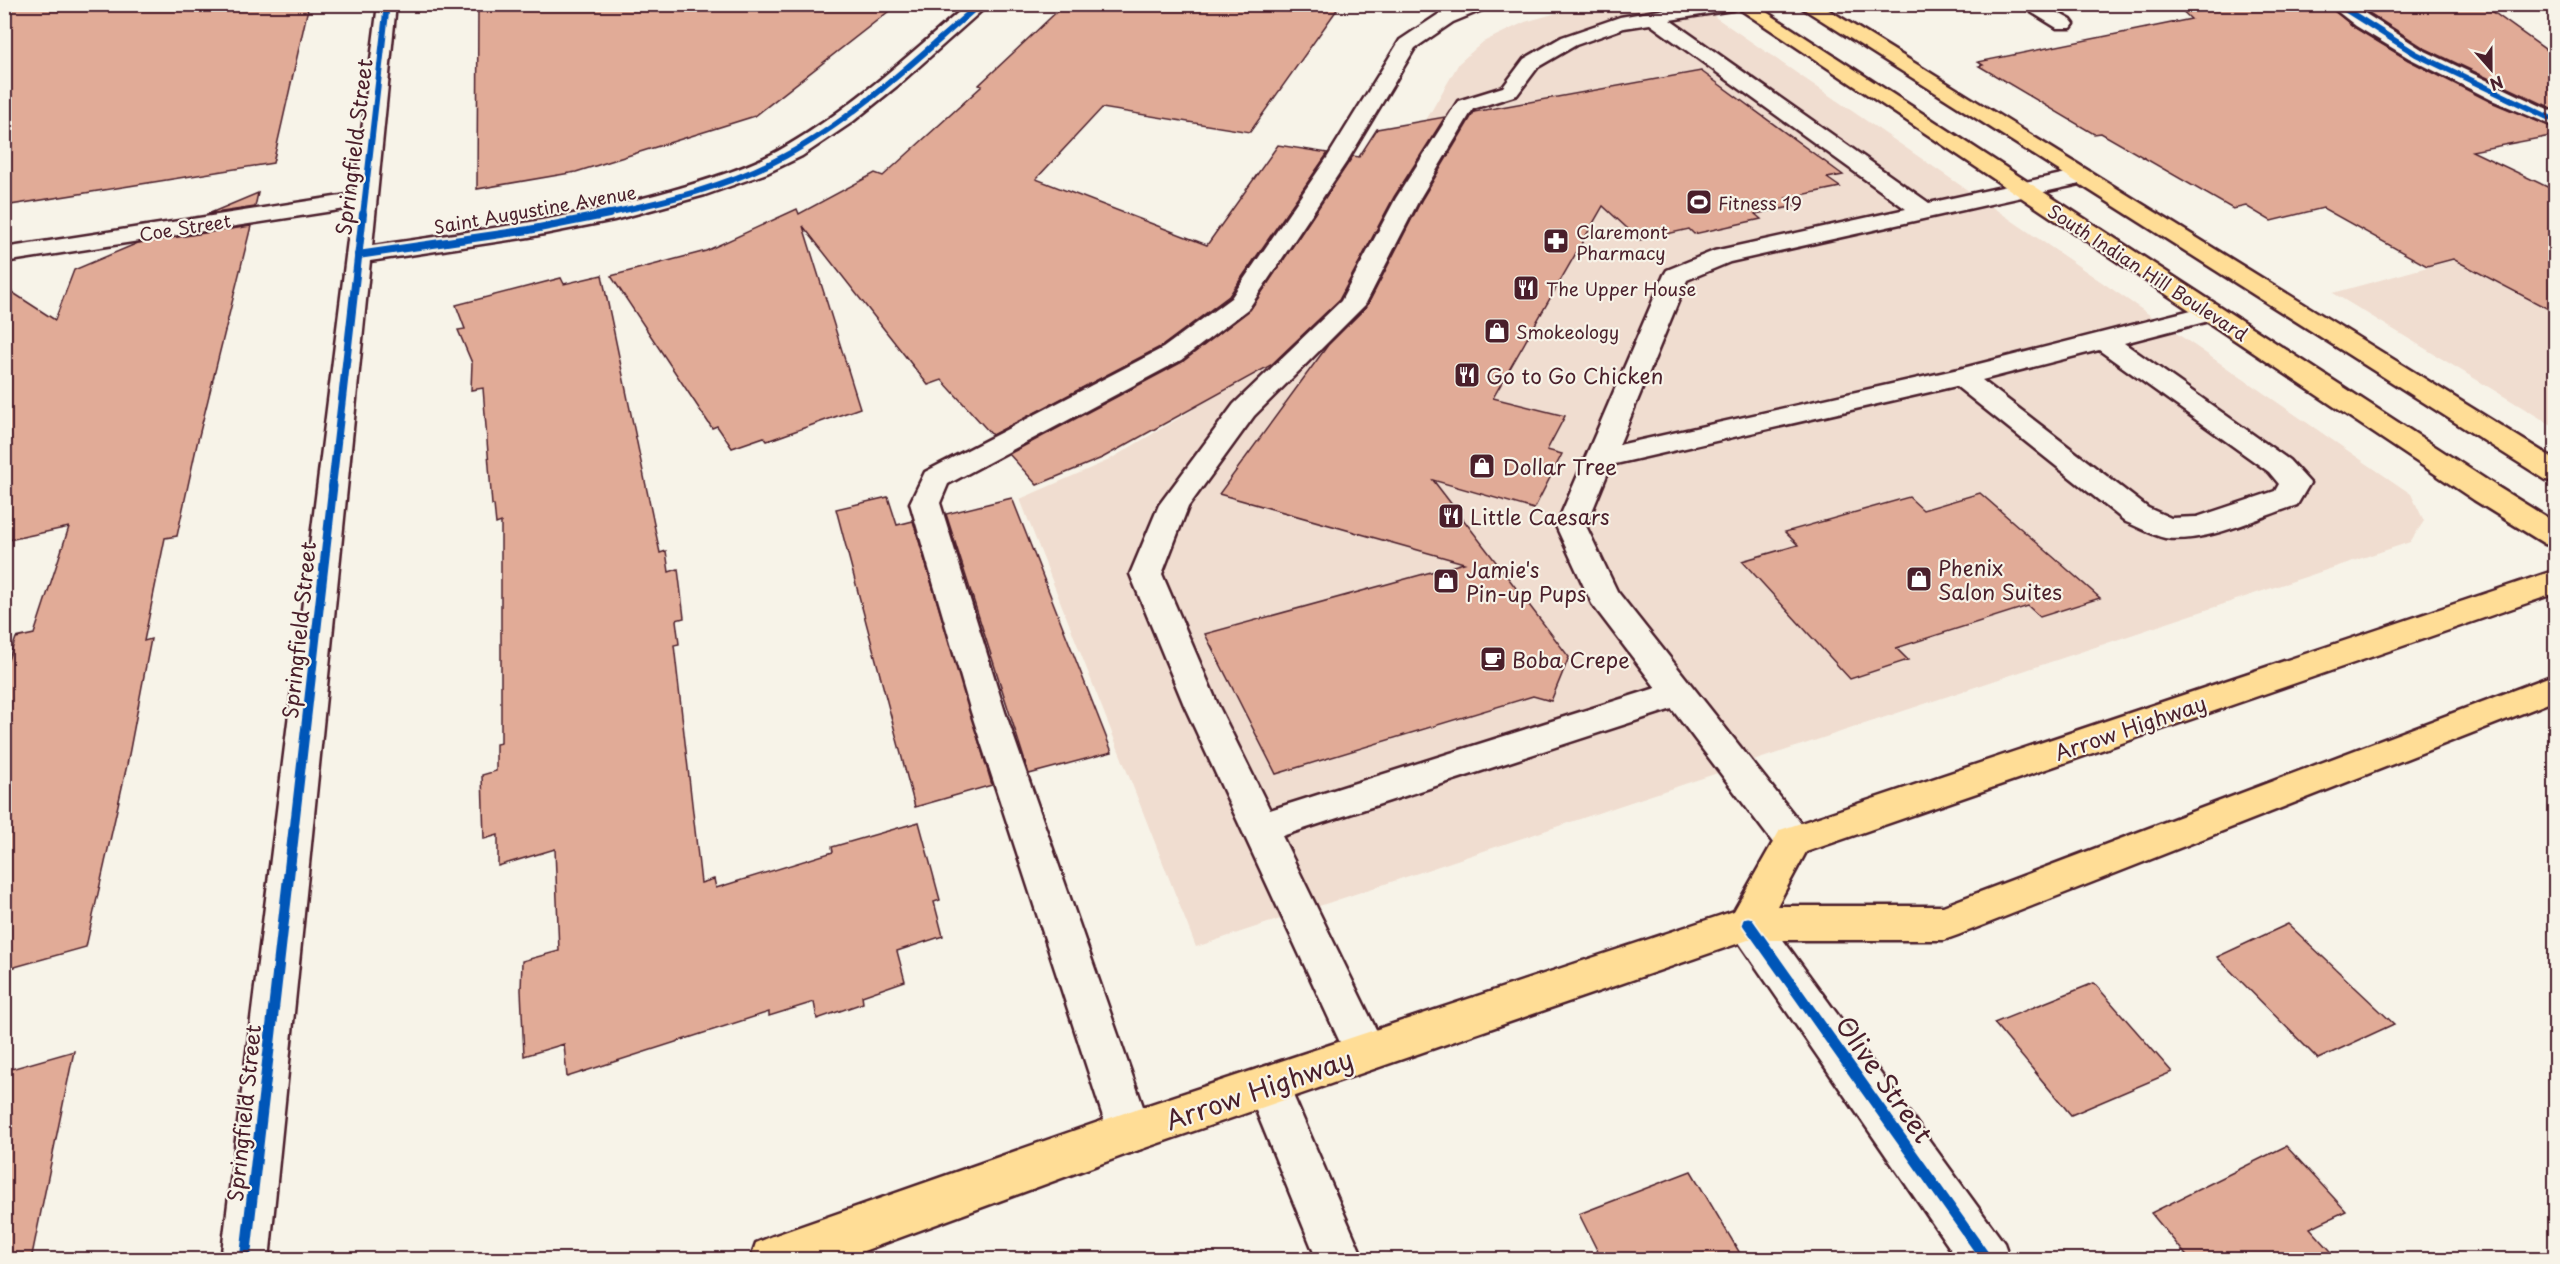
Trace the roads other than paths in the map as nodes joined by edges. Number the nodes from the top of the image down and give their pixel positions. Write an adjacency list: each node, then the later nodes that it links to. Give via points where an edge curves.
1 (387, 4): 14 (street, Springfield Street)
2 (980, 4): 17 (street, Saint Augustine Avenue, via 843,120 792,152 727,181 647,207 554,226)
3 (1480, 4): 32 (street, via 1446,18 1407,44 1338,158 1240,303 1172,354 935,479 925,503 988,712)
4 (1732, 4): 9 (street)
5 (1741, 4): 13 (main road, South Indian Hill Boulevard)
6 (1805, 4): 12 (main road)
7 (2027, 4): 10 (street)
8 (2337, 4): 11 (street, via 2392,42 2442,69)
9 (1654, 18): 15 (street); 27 (street, via 1620,24 1569,41 1532,63 1510,91 1465,105 1408,198 1352,305 1244,410 1174,505 1146,573 1201,705)
10 (2064, 24)
11 (2556, 121)
12 (2080, 177): 13 (street); 22 (main road)
13 (2022, 189): 15 (street); 18 (main road, South Indian Hill Boulevard)
14 (365, 199): 16 (street, Coe Street); 17 (street, Springfield Street)
15 (1924, 211): 21 (street, via 1723,255 1676,275)
16 (4, 255)
17 (358, 255): 33 (street, Springfield Street)
18 (2211, 313): 19 (street); 23 (main road, South Indian Hill Boulevard)
19 (2104, 341): 20 (street); 20 (street, via 2279,466 2295,483 2286,498 2199,527 2167,528 2137,515)
20 (1961, 377): 21 (street)
21 (1599, 459): 26 (street, via 1571,526 1603,596)
22 (2556, 473)
23 (2556, 537)
24 (2556, 581): 28 (main road, Arrow Highway)
25 (2556, 686): 29 (main road, Arrow Highway, via 1944,923)
26 (1679, 694): 27 (street); 28 (street)
27 (1260, 828): 30 (street)
28 (1793, 841): 29 (main road)
29 (1748, 923): 30 (main road, Arrow Highway); 36 (street, Olive Street)
30 (1366, 1052): 31 (main road, Arrow Highway)
31 (1268, 1086): 32 (main road, Arrow Highway); 35 (street)
32 (1130, 1132): 34 (main road, Arrow Highway)
33 (245, 1260)
34 (772, 1260)
35 (1341, 1260)
36 (1987, 1260)

